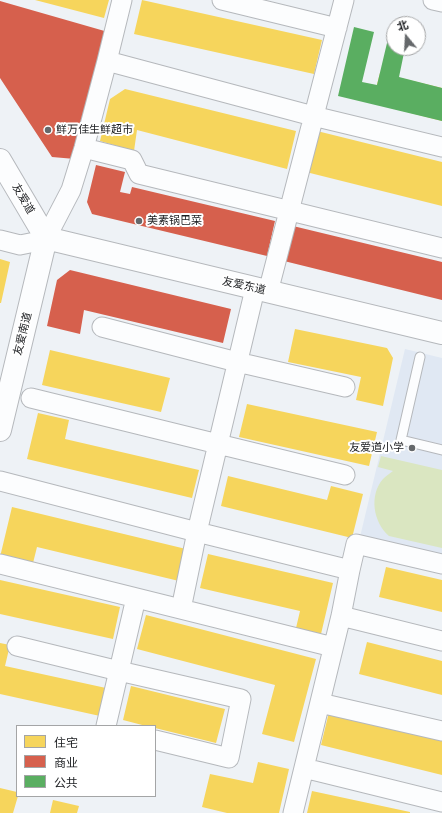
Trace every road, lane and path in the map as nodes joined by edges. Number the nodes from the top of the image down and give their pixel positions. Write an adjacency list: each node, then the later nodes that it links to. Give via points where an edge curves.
1 (122, 0): 7 (street)
2 (222, 0): 6 (street)
3 (344, 0): 6 (street)
4 (433, 0): 5 (street)
5 (442, 2)
6 (337, 28): 8 (street)
7 (107, 61): 8 (street); 10 (street)
8 (313, 116): 9 (street); 12 (street)
9 (442, 147)
10 (84, 148): 12 (street, via 132,160 139,174); 13 (street, via 71,190)
11 (0, 160): 13 (street, 友爱道)
12 (289, 211): 15 (street); 16 (street)
13 (46, 238): 14 (street, via 20,245); 16 (street, 友爱东道); 23 (street, 友爱南道)
14 (0, 240)
15 (442, 248)
16 (261, 290): 18 (street, 友爱东道); 20 (street)
17 (102, 328): 20 (street)
18 (442, 333)
19 (420, 357): 26 (lane, via 400,440)
20 (237, 362): 21 (street); 25 (street)
21 (345, 387)
22 (31, 398): 25 (street)
23 (3, 403): 24 (street, 友爱南道)
24 (0, 430)
25 (218, 444): 27 (street); 29 (street)
26 (442, 450)
27 (345, 475)
28 (0, 481): 29 (street)
29 (197, 532): 32 (street); 34 (street)
30 (0, 564): 33 (street)
31 (442, 564): 32 (street, via 356,544)
32 (350, 570): 35 (street)
33 (136, 598): 34 (street); 39 (street)
34 (181, 609): 38 (street)
35 (341, 616): 36 (street); 38 (street)
36 (442, 641)
37 (17, 646): 39 (street)
38 (333, 647): 40 (street)
39 (119, 671): 41 (street); 43 (street, via 241,699 229,758)
40 (320, 703): 42 (street); 44 (street)
41 (106, 725)
42 (442, 731)
43 (156, 740)
44 (304, 768): 45 (street); 46 (street)
45 (442, 802)
46 (292, 813)

